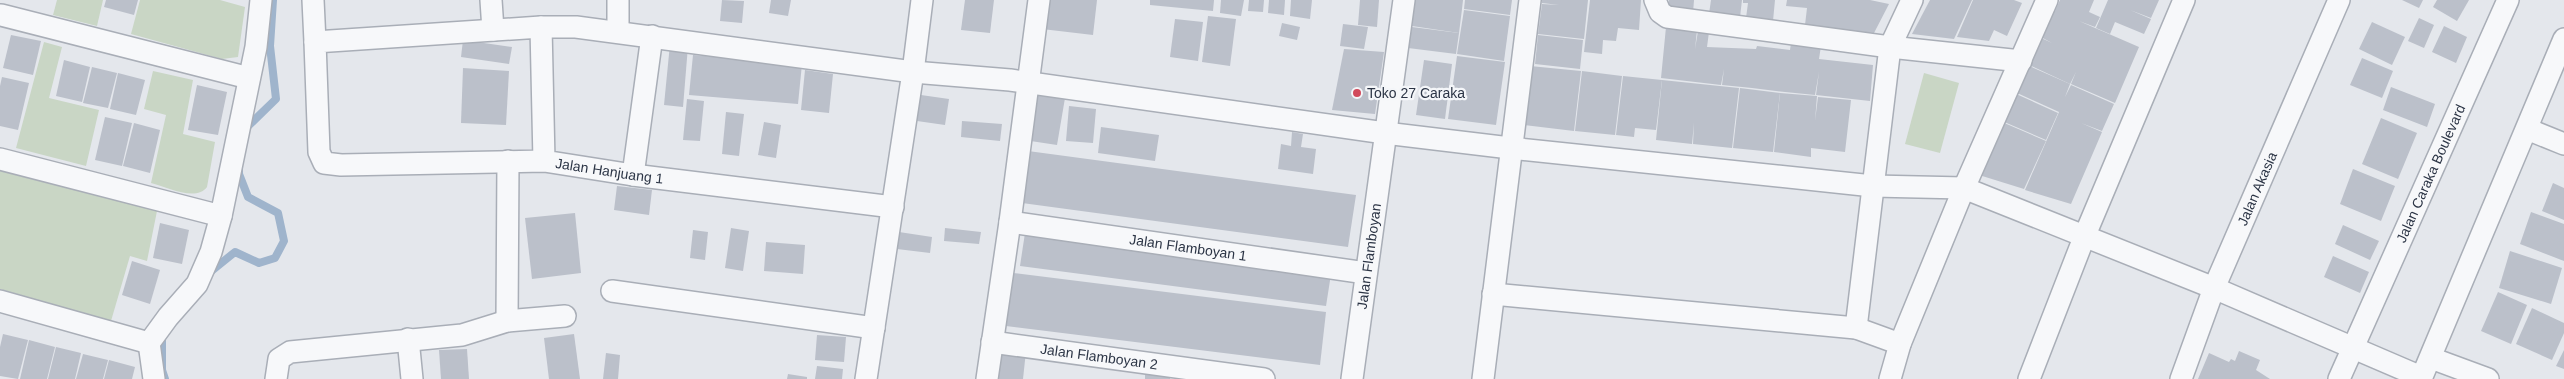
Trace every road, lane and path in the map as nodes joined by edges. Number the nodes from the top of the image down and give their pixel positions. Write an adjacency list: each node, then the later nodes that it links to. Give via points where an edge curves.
1 (5, 0): 16 (street)
2 (261, 0): 26 (street)
3 (313, 0): 22 (street)
4 (490, 0): 18 (street)
5 (618, 0): 19 (street)
6 (922, 0): 25 (street)
7 (1039, 0): 27 (street)
8 (1404, 0): 29 (street, Jalan Flamboyan)
9 (1530, 0): 31 (street)
10 (1655, 0): 23 (street, via 1660,12 1667,17)
11 (1912, 0): 23 (street)
12 (2047, 0): 24 (street)
13 (2184, 0): 41 (street)
14 (2339, 0): 43 (street, Jalan Akasia)
15 (2508, 0): 55 (street, Jalan Caraka Boulevard)
16 (0, 16): 26 (street)
17 (541, 27): 18 (street); 19 (street); 34 (street)
18 (493, 30): 22 (street)
19 (618, 32): 20 (street)
20 (652, 36): 25 (street); 35 (street)
21 (2564, 39): 28 (street)
22 (315, 42): 33 (street, Jalan Hanjuang 1, via 319,152 324,163)
23 (1890, 47): 24 (street); 36 (street)
24 (2021, 61): 37 (street)
25 (913, 72): 27 (street); 38 (street)
26 (249, 78): 39 (street)
27 (1028, 83): 29 (street); 40 (street)
28 (2527, 129): 30 (street); 56 (street)
29 (1385, 134): 31 (street); 42 (street, Jalan Flamboyan)
30 (2564, 144)
31 (1510, 148): 36 (street); 45 (street)
32 (0, 159): 39 (street)
33 (508, 161): 34 (street, Jalan Hanjuang 1); 48 (street)
34 (544, 161): 35 (street, Jalan Hanjuang 1)
35 (633, 175): 38 (street, Jalan Hanjuang 1)
36 (1873, 186): 37 (street); 50 (street)
37 (1964, 188): 41 (street); 54 (street)
38 (893, 207): 49 (street)
39 (221, 216): 53 (street, via 211,252 197,284)
40 (1010, 222): 42 (street, Jalan Flamboyan 1); 52 (street)
41 (2085, 235): 43 (street); 67 (street)
42 (1366, 273): 64 (street, Jalan Flamboyan)
43 (2214, 288): 55 (street); 68 (street, Jalan Akasia)
44 (612, 291): 49 (street)
45 (1493, 294): 50 (street); 65 (street)
46 (0, 301): 53 (street)
47 (565, 316): 48 (street)
48 (507, 321): 51 (street, via 462,335)
49 (874, 328): 61 (street)
50 (1856, 328): 54 (street)
51 (408, 339): 59 (street, via 290,352 278,359); 60 (street)
52 (992, 342): 62 (street); 63 (street, Jalan Flamboyan 2)
53 (149, 343): 58 (street)
54 (1900, 344): 66 (street)
55 (2353, 347): 57 (street); 69 (street, Jalan Caraka Boulevard)
56 (2431, 358): 57 (street); 70 (street)
57 (2421, 378)
58 (154, 379)
59 (276, 379)
60 (412, 379)
61 (866, 379)
62 (987, 379)
63 (1264, 379)
64 (1352, 379)
65 (1483, 379)
66 (1890, 379)
67 (2029, 379)
68 (2181, 379)
69 (2339, 379)
70 (2488, 379)

